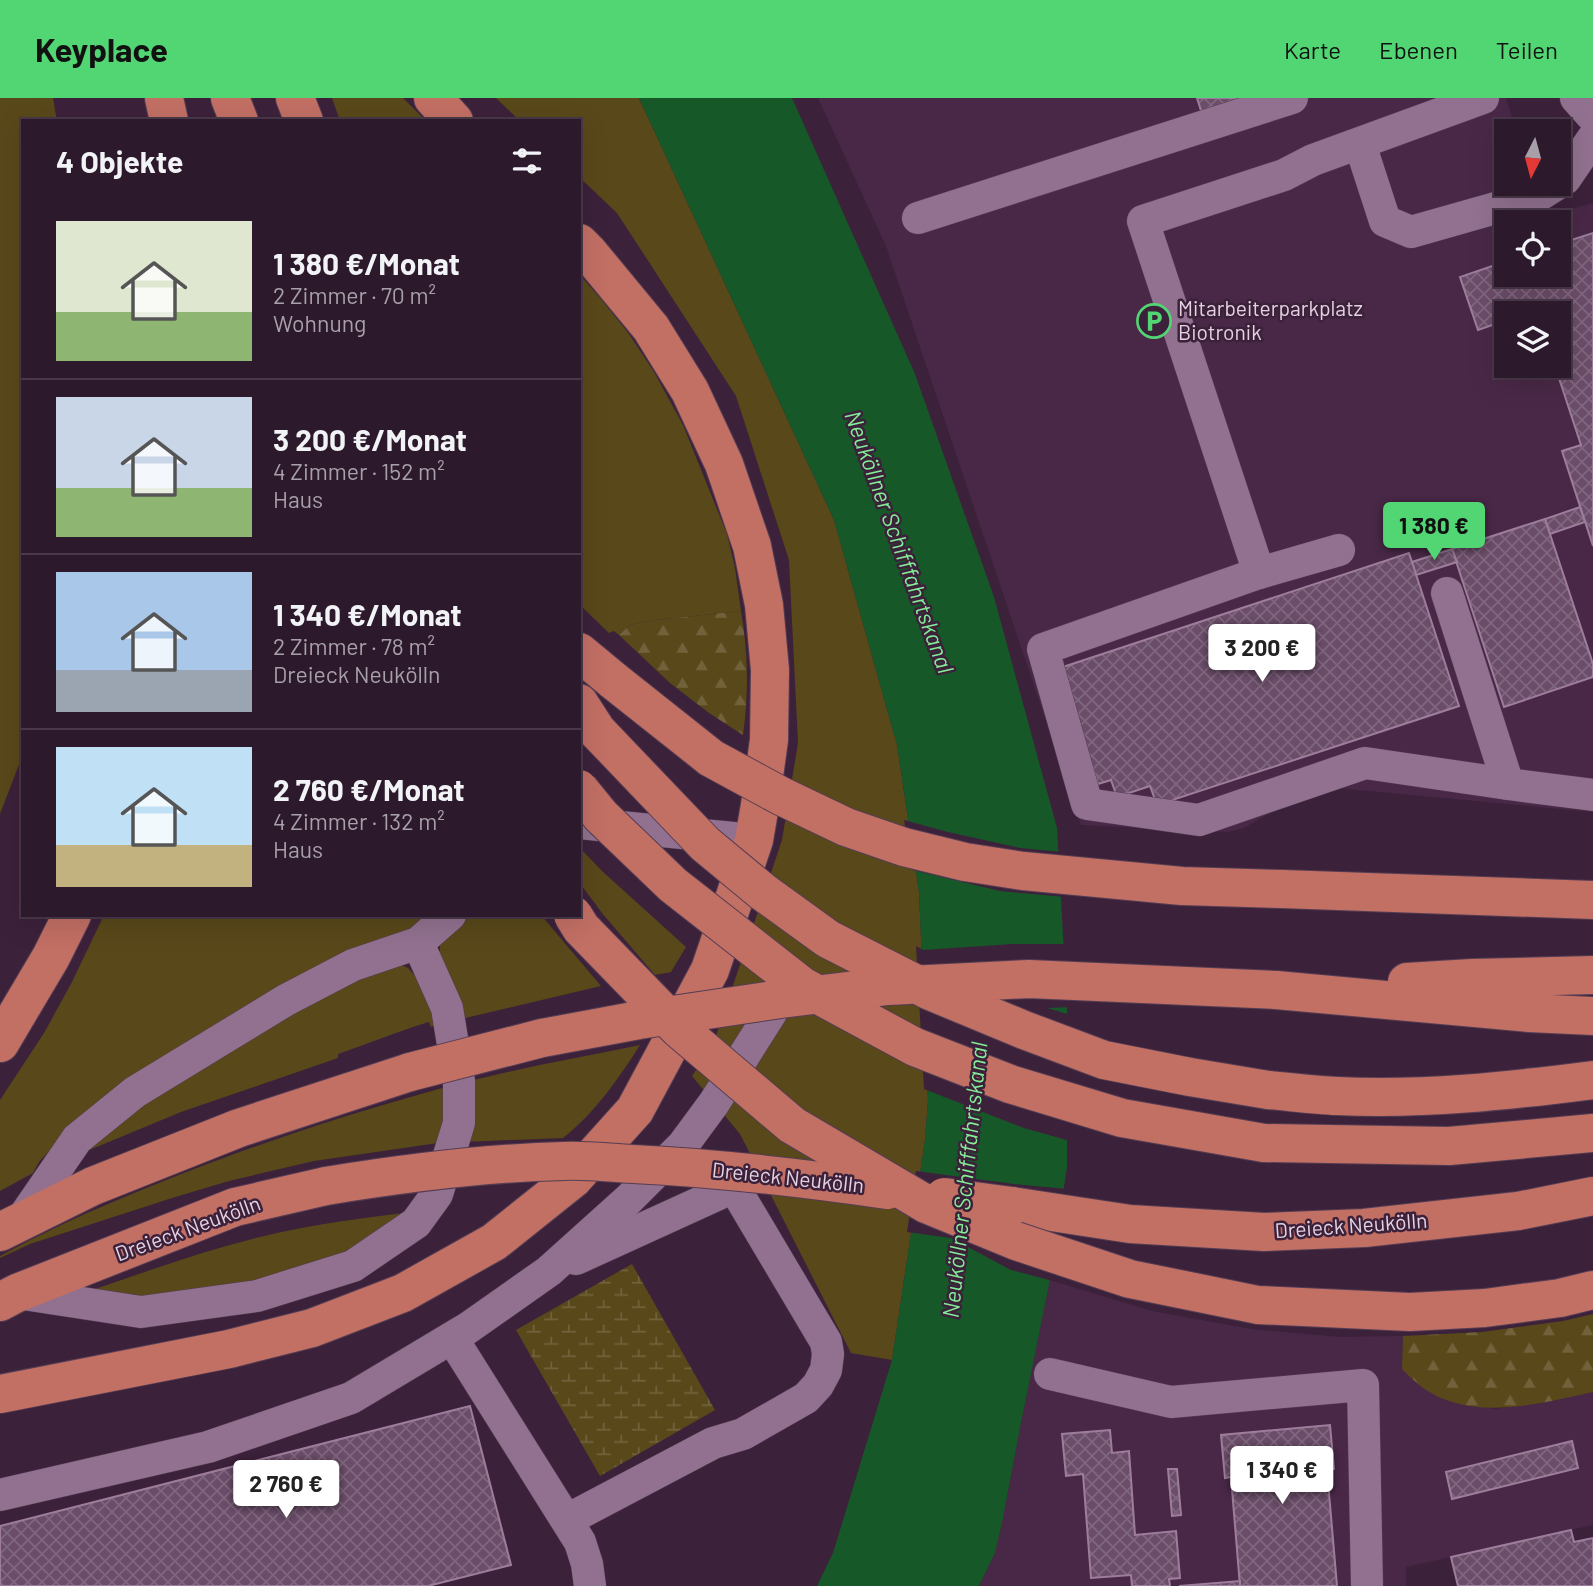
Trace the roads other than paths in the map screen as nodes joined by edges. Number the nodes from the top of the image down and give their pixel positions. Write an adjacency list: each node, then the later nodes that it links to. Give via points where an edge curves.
1 (164, 98): 9 (highway)
2 (230, 98): 10 (highway)
3 (295, 98): 11 (highway)
4 (433, 98): 12 (highway)
5 (1292, 98): 17 (lane)
6 (1483, 98): 14 (lane)
7 (1576, 98): 8 (lane)
8 (1593, 117)
9 (169, 119)
10 (238, 119)
11 (303, 119)
12 (452, 119)
13 (1593, 138): 15 (lane)
14 (1360, 144): 16 (lane, via 1385,221 1411,232); 20 (lane, via 1284,175 1143,221)
15 (1572, 168)
16 (1538, 196)
17 (918, 218)
18 (581, 245): 28 (highway, via 651,328 690,391 724,464 752,546 770,670 769,740)
19 (1339, 550): 20 (lane)
20 (1259, 573): 24 (lane, via 1043,649 1087,804 1199,820 1365,763)
21 (1447, 593): 24 (lane)
22 (581, 654): 29 (highway, bridge, via 711,758 780,796 846,827 965,862 1182,886)
23 (588, 717): 41 (highway, bridge, via 705,844 828,939 930,991 1104,1060 1268,1090 1336,1096 1494,1093)
24 (1508, 784): 26 (lane)
25 (581, 791): 42 (highway, bridge, via 673,885 802,986 915,1047 1010,1084 1122,1118 1264,1143 1449,1146)
26 (1593, 795)
27 (581, 823): 28 (lane)
28 (754, 840): 50 (highway, via 710,970 635,1110 573,1179 494,1242 403,1293 312,1328)
29 (1593, 900)
30 (71, 917): 34 (highway)
31 (448, 917): 33 (lane)
32 (574, 917): 46 (highway, bridge, via 679,1029 792,1125 926,1204 1016,1241 1130,1279 1258,1305 1410,1312 1485,1308)
33 (418, 943): 44 (lane, via 319,982 135,1092 77,1139); 47 (lane, via 447,1008 460,1081 459,1123 437,1194 416,1223 353,1266 257,1296 141,1312)
34 (51, 957): 37 (highway); 40 (highway)
35 (1593, 975): 36 (highway)
36 (1276, 990): 39 (highway); 44 (highway, bridge, via 1029,979 888,986 542,1038 410,1072 239,1128 93,1186)
37 (0, 994)
38 (771, 1013): 45 (lane, via 683,1145)
39 (1593, 1016)
40 (0, 1043)
41 (1593, 1080)
42 (1593, 1133)
43 (1586, 1199): 47 (highway, Dreieck Neukölln, bridge, via 1364,1228 1264,1233 1130,1224 806,1179 671,1166 566,1161 476,1165 326,1186 235,1207)
44 (10, 1227)
45 (549, 1270): 48 (lane); 52 (lane, via 734,1187 826,1342 828,1354 822,1378 806,1398)
46 (1593, 1290)
47 (8, 1298)
48 (452, 1338): 51 (lane, via 338,1403 208,1447); 52 (lane)
49 (1050, 1374): 54 (lane, via 1171,1402 1363,1385)
50 (3, 1394)
51 (0, 1495)
52 (567, 1520): 53 (lane, via 580,1542)
53 (590, 1586)
54 (1367, 1586)

